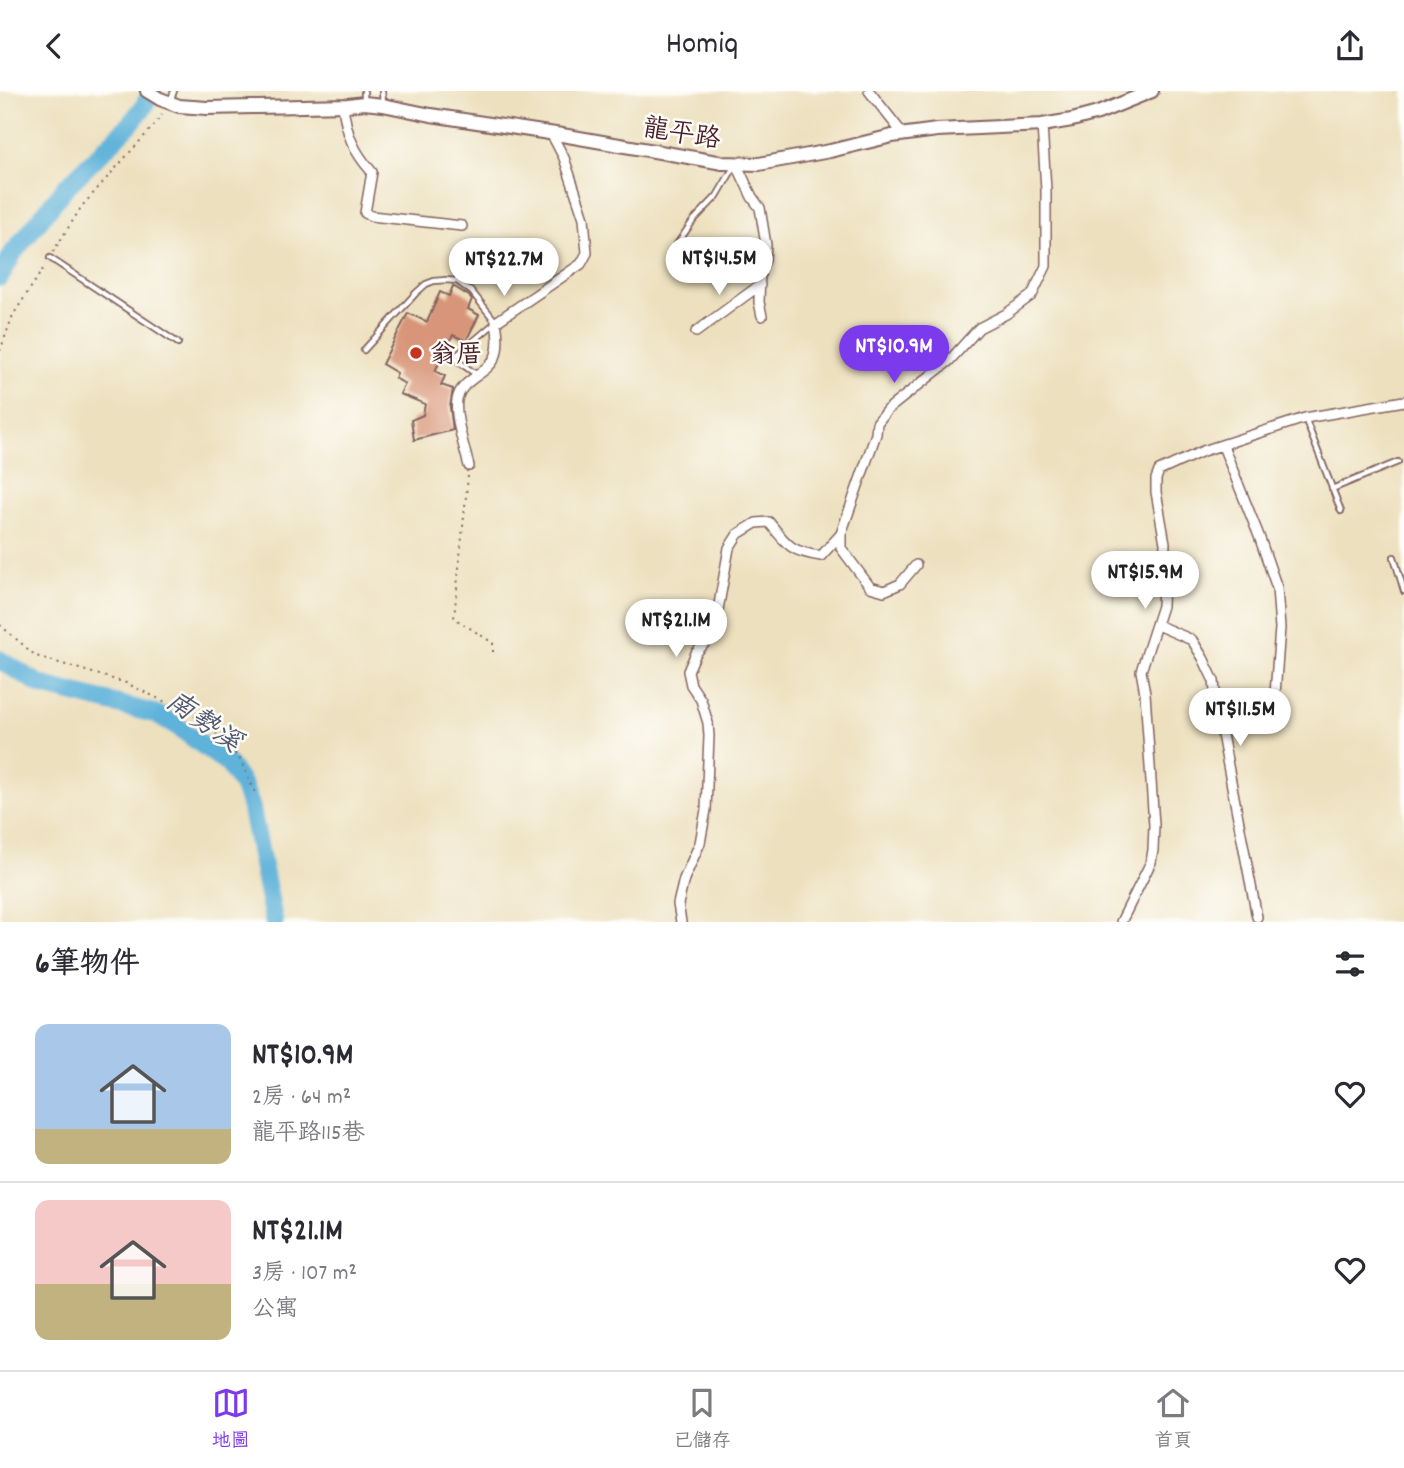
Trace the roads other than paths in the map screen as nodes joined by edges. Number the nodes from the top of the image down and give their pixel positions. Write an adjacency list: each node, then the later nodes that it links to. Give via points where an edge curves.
1 (147, 91): 5 (street)
2 (382, 91): 8 (lane)
3 (869, 91): 11 (street)
4 (1146, 92): 9 (street, 龍平路, via 1098,113)
5 (168, 97): 7 (street, 龍平路, via 179,106 207,108)
6 (364, 97): 7 (street, 龍平路); 8 (street, 龍平路)
7 (343, 105): 13 (street, via 358,156 372,172 365,213)
8 (383, 105): 10 (street, 龍平路)
9 (1042, 125): 11 (street, 龍平路); 30 (street, via 1046,266 1037,286 1006,314 979,328 949,361 887,410 877,423)
10 (551, 133): 12 (street, 龍平路); 18 (street, via 583,218 587,253 581,264)
11 (903, 134): 12 (street, 龍平路, via 760,164)
12 (736, 163): 14 (lane, via 717,196); 16 (street, via 760,208 766,245)
13 (462, 226)
14 (677, 244)
15 (50, 258): 20 (lane)
16 (760, 285): 17 (street); 19 (street)
17 (762, 316)
18 (496, 322): 21 (lane, via 457,281 434,281 416,293); 22 (street, via 496,356); 22 (lane, via 456,356)
19 (696, 332)
20 (178, 343)
21 (364, 350)
22 (477, 375): 27 (street, via 464,386 456,408)
23 (1404, 401): 24 (street)
24 (1305, 418): 25 (street); 28 (lane)
25 (1223, 446): 34 (street, via 1159,471 1156,479 1165,543); 35 (street, via 1277,588 1280,628 1275,694)
26 (1398, 463): 28 (lane)
27 (469, 466)
28 (1332, 489): 29 (lane)
29 (1341, 512)
30 (841, 534): 32 (street, via 841,548 870,587 884,591 900,585); 37 (street, via 821,556 801,553 769,522 756,523 738,534 729,548 710,637 688,671 709,736 706,810 700,843 678,904)
31 (1394, 557): 33 (lane)
32 (916, 565)
33 (1404, 591)
34 (1157, 625): 35 (street, via 1192,640 1214,681); 38 (street, via 1141,671 1153,850)
35 (1216, 703): 36 (street)
36 (1257, 917)
37 (681, 922)
38 (1121, 922)

